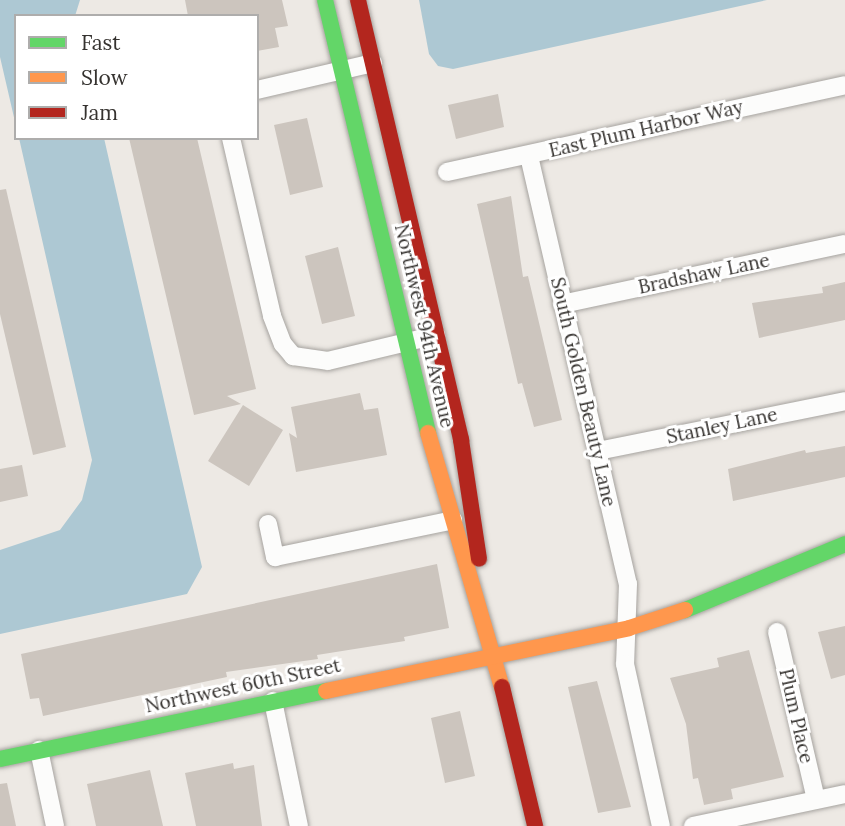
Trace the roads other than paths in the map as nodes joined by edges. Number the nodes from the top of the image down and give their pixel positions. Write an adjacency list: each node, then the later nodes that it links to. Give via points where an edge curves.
1 (325, 0): 4 (street, Northwest 94th Avenue)
2 (358, 0): 3 (street, Northwest 94th Avenue)
3 (373, 63): 4 (street); 12 (street, Northwest 94th Avenue)
4 (342, 70): 6 (street); 13 (street, Northwest 94th Avenue)
5 (845, 85): 8 (street, East Plum Harbor Way)
6 (259, 90)
7 (231, 140): 13 (street, via 282,344 293,356 328,361)
8 (529, 156): 9 (street, East Plum Harbor Way); 11 (street, South Golden Beauty Lane)
9 (447, 172)
10 (845, 244): 11 (street, Bradshaw Lane)
11 (562, 304): 15 (street, South Golden Beauty Lane)
12 (436, 335): 13 (street); 21 (street, Northwest 94th Avenue, via 461,440)
13 (406, 342): 16 (street, Northwest 94th Avenue)
14 (845, 401): 15 (street, Stanley Lane)
15 (598, 451): 19 (street, South Golden Beauty Lane, via 628,584)
16 (453, 520): 17 (street, via 275,556); 21 (street, Northwest 94th Avenue)
17 (268, 524)
18 (845, 544): 19 (street, Northwest 60th Street, via 713,601)
19 (629, 628): 21 (street, Northwest 60th Street); 30 (street, South Golden Beauty Lane, via 625,664)
20 (777, 632): 26 (street, Plum Place)
21 (495, 657): 22 (street, Northwest 60th Street); 29 (street, Northwest 94th Avenue)
22 (273, 701): 23 (street, Northwest 60th Street); 28 (street)
23 (39, 750): 24 (street, Northwest 60th Street); 27 (street)
24 (0, 759)
25 (845, 794): 26 (street)
26 (816, 800): 31 (street)
27 (55, 826)
28 (299, 826)
29 (535, 826)
30 (661, 826)
31 (693, 826)

